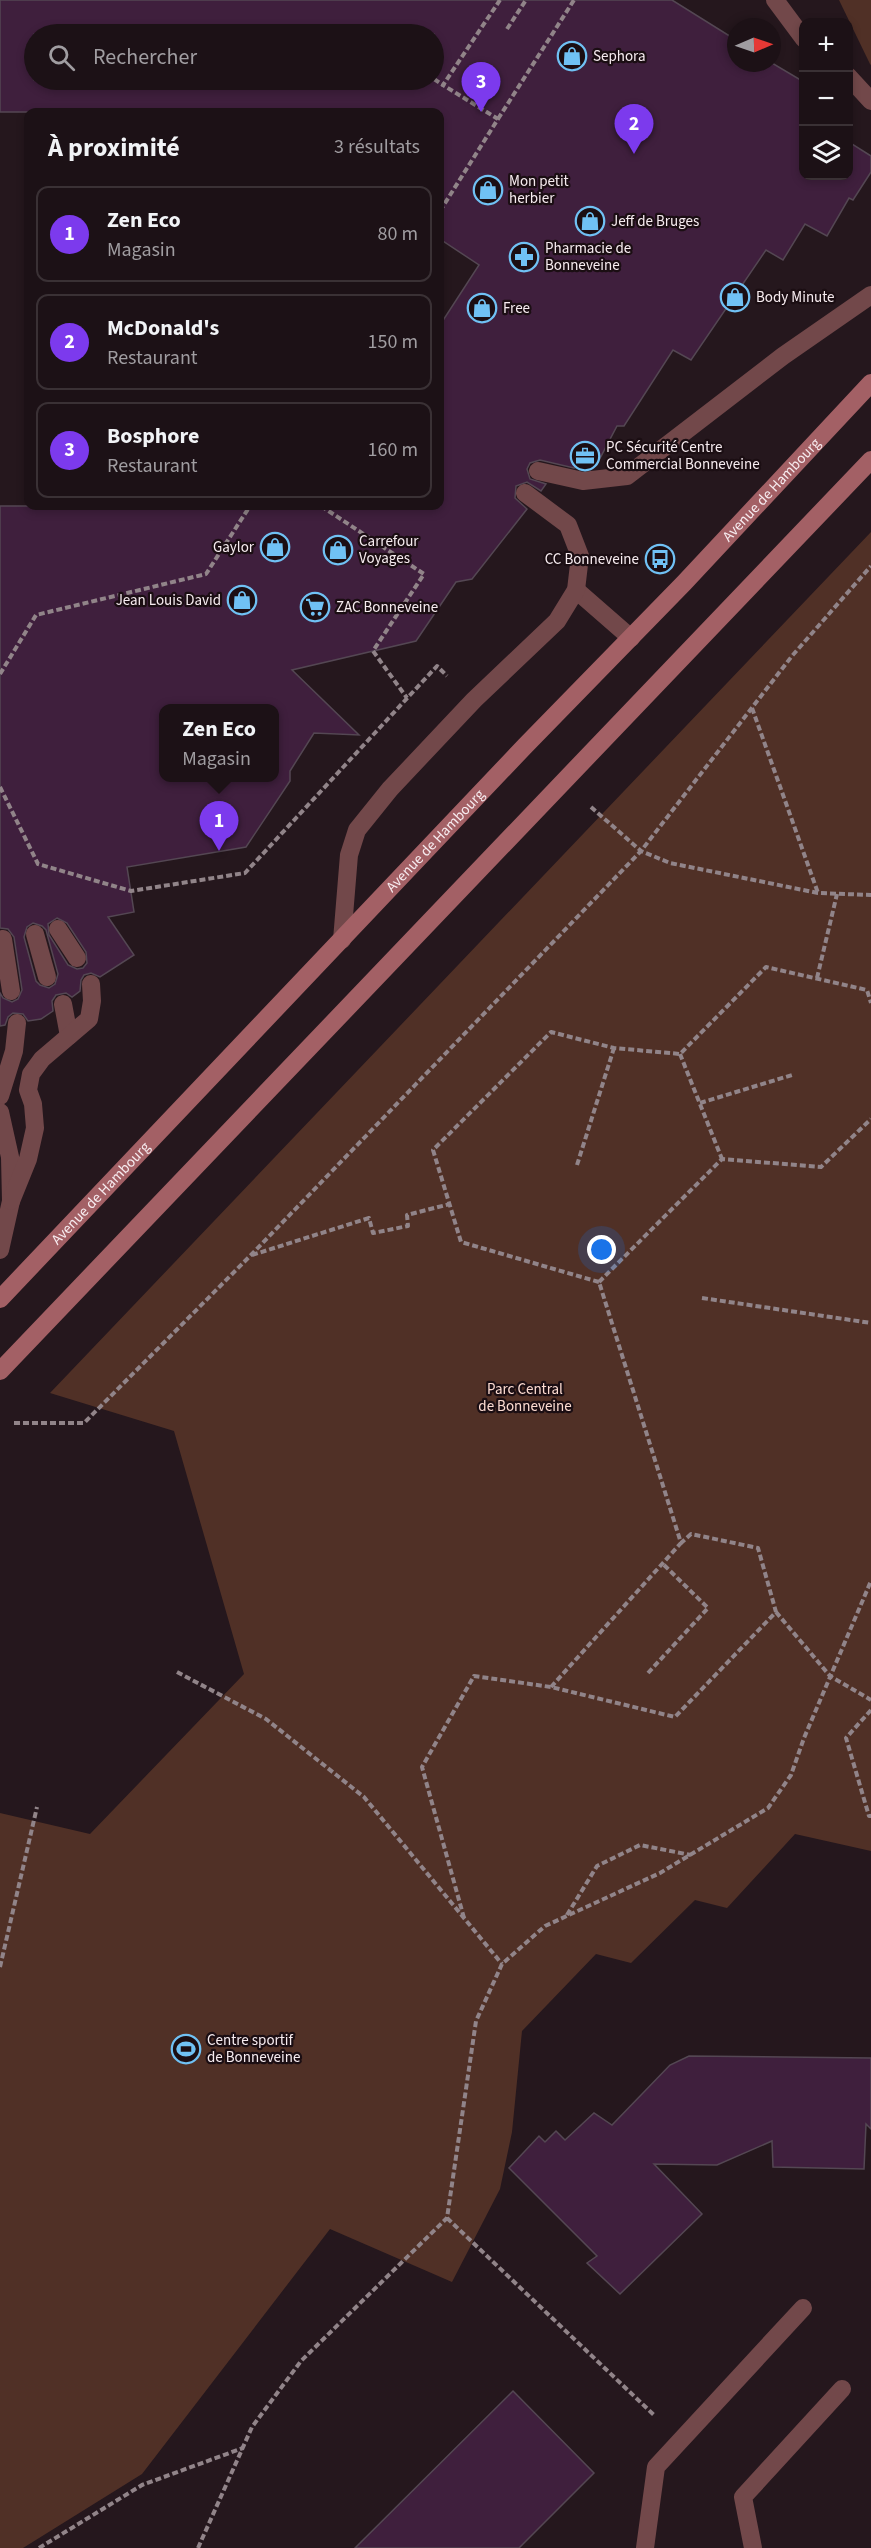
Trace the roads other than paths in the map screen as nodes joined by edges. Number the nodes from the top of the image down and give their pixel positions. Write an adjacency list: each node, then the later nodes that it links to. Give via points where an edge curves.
1 (775, 0): 2 (street)
2 (799, 32)
3 (853, 81): 4 (street)
4 (871, 101)
5 (871, 295): 8 (street, via 783,356 627,476 583,481)
6 (871, 383): 11 (street, Avenue de Hambourg)
7 (871, 460): 28 (street)
8 (538, 471)
9 (525, 493): 10 (street, via 568,525 580,556)
10 (576, 590): 11 (street); 15 (street, via 557,621 474,700 357,830 349,855)
11 (631, 638): 15 (street, Avenue de Hambourg)
12 (58, 929): 16 (street)
13 (35, 934): 17 (street)
14 (3, 939): 19 (street)
15 (342, 940): 27 (street, Avenue de Hambourg)
16 (77, 958)
17 (46, 977)
18 (91, 984): 22 (street, via 89,1019)
19 (11, 991)
20 (63, 1004): 22 (street)
21 (17, 1023): 23 (street, via 14,1051)
22 (69, 1036): 25 (street, via 31,1074 28,1090 35,1128 28,1160)
23 (0, 1096)
24 (0, 1112): 25 (street, via 10,1157)
25 (11, 1201): 26 (street)
26 (0, 1250)
27 (0, 1299)
28 (0, 1371)
29 (803, 2308): 31 (street, via 656,2467)
30 (842, 2389): 32 (street, via 743,2497)
31 (645, 2548)
32 (753, 2548)

